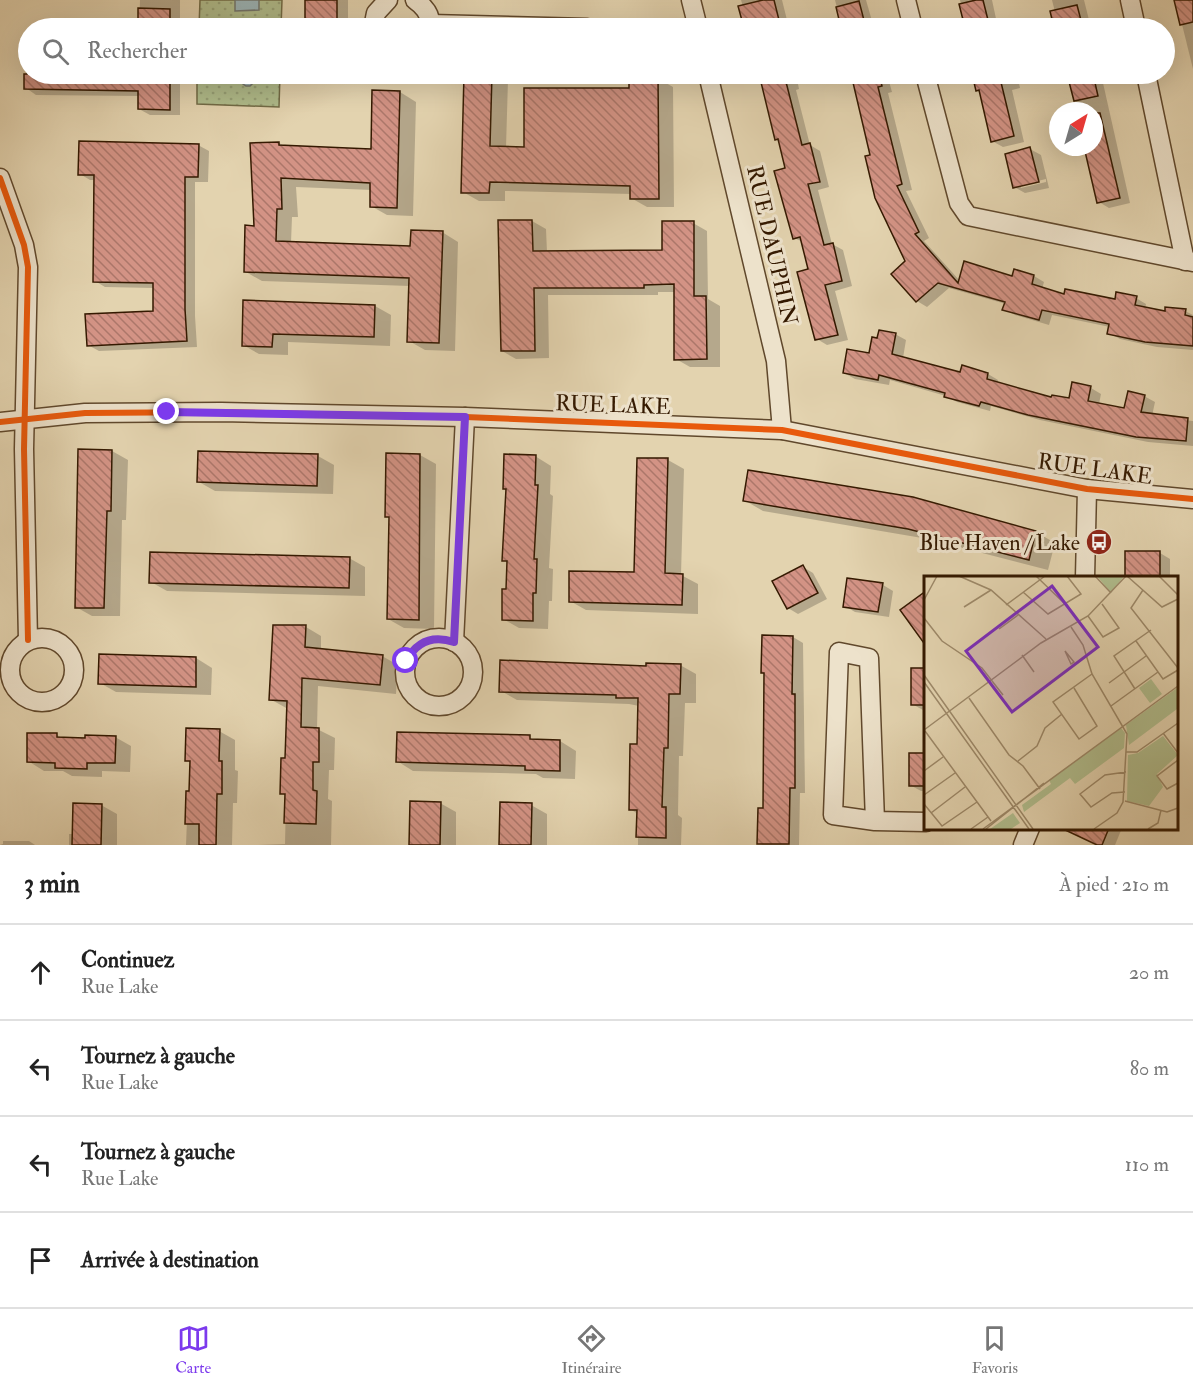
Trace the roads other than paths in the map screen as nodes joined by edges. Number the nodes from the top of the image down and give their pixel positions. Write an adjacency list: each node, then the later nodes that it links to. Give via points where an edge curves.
1 (388, 0): 6 (street)
2 (415, 0): 7 (street)
3 (691, 0): 8 (street)
4 (906, 0): 9 (street)
5 (1130, 0): 10 (street)
6 (375, 18)
7 (429, 18)
8 (696, 18)
9 (910, 18)
10 (1134, 18)
11 (710, 84): 19 (street, RUE DAUPHIN, via 776,361)
12 (928, 84): 15 (street, via 959,203 968,216)
13 (1148, 84): 15 (street)
14 (0, 178): 17 (street, via 28,267)
15 (1189, 262)
16 (465, 417): 17 (street, RUE LAKE, via 147,412); 19 (street, RUE LAKE); 24 (street)
17 (26, 418): 18 (street, RUE LAKE); 23 (street)
18 (0, 422)
19 (782, 430): 20 (street, RUE LAKE)
20 (1087, 489): 21 (street, RUE LAKE); 22 (street)
21 (1193, 499)
22 (1085, 576)
23 (28, 640)
24 (454, 642)
25 (875, 820): 25 (street, via 869,658 838,652 833,815); 26 (street)
26 (924, 822)
27 (1029, 830): 28 (street)
28 (1023, 845)

